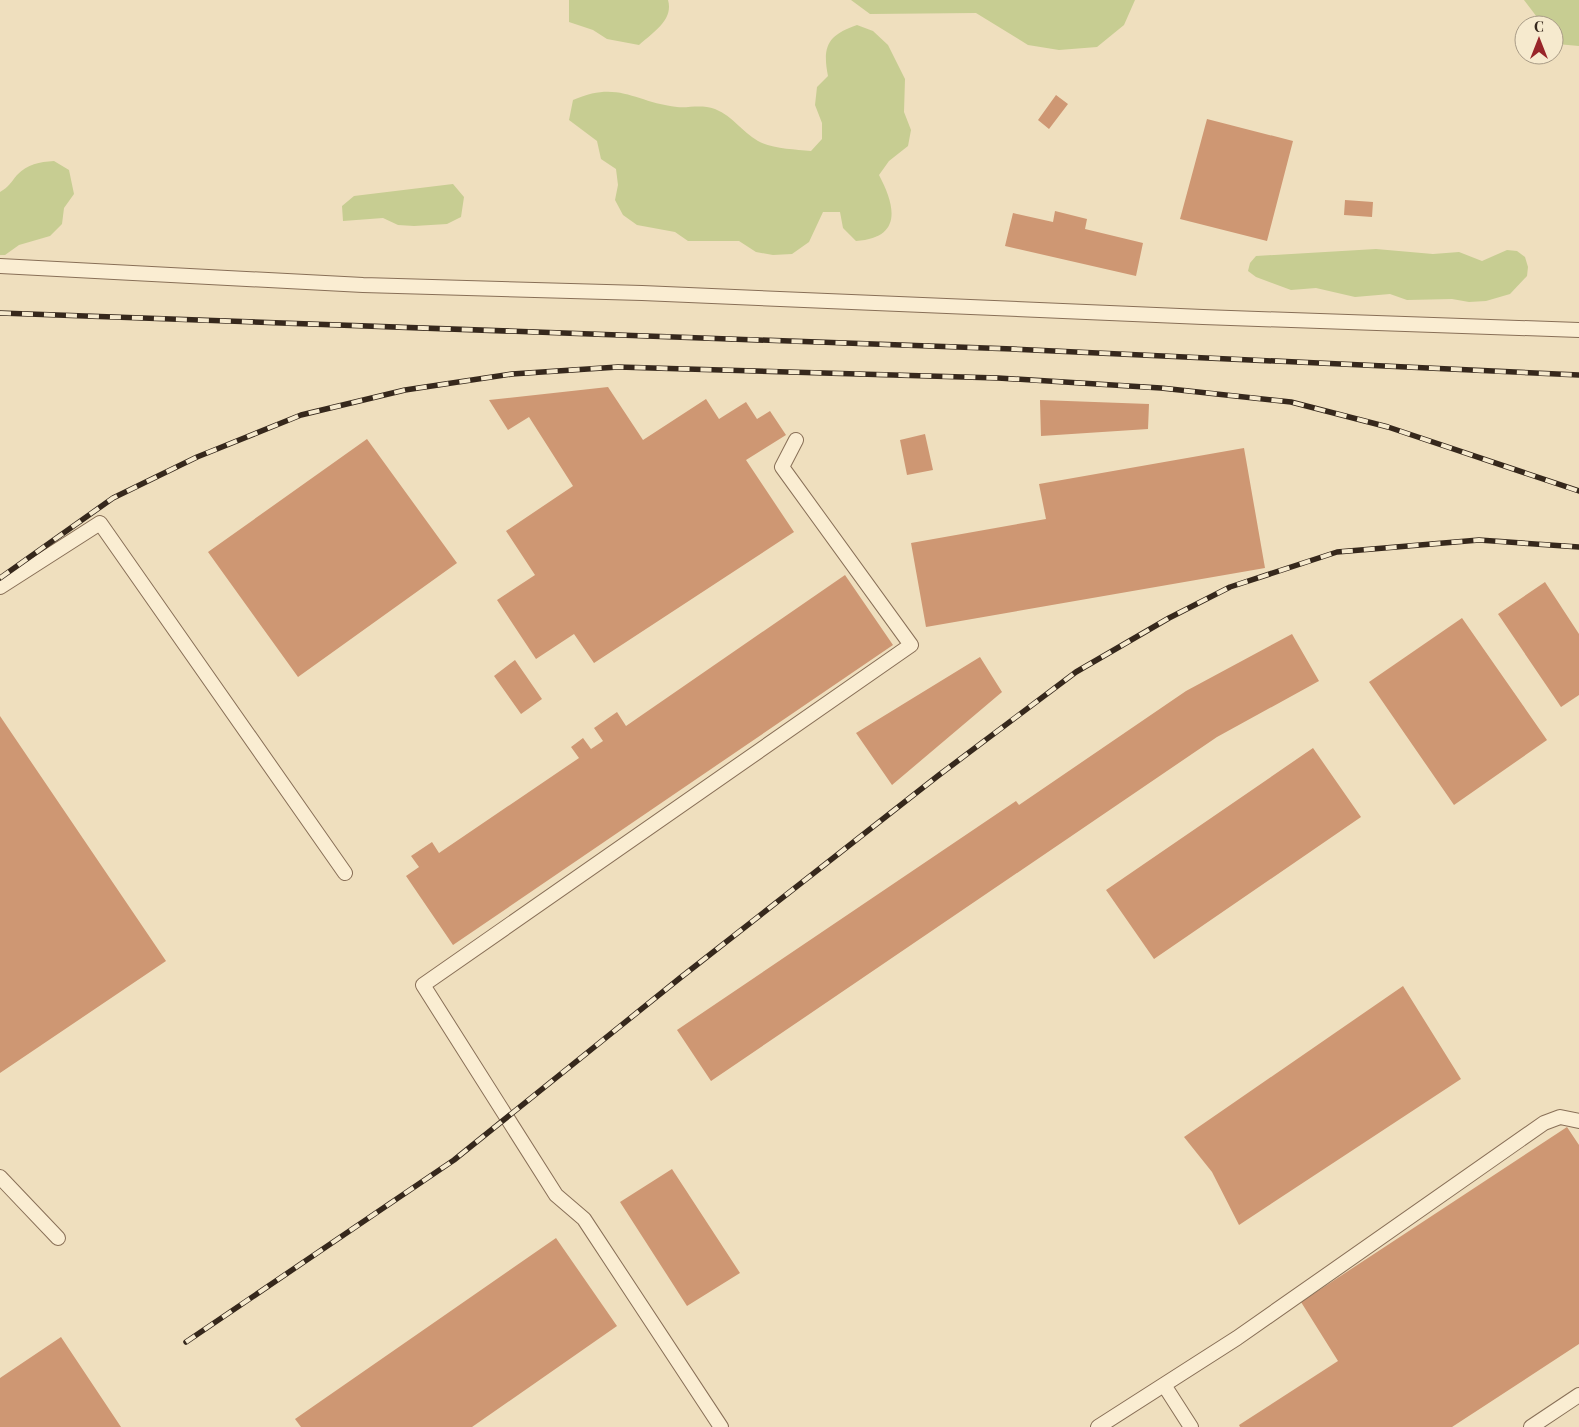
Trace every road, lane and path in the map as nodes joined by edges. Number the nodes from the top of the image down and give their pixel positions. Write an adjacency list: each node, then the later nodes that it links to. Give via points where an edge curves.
1 (0, 266): 2 (lane, via 363,285)
2 (1579, 330)
3 (796, 440): 11 (lane, via 782,467 911,645 423,985 556,1195 584,1219)
4 (0, 587): 5 (lane, via 100,523)
5 (345, 873)
6 (1579, 1120): 9 (lane, via 1560,1117 1544,1123)
7 (0, 1177): 8 (lane)
8 (58, 1238)
9 (1164, 1385): 12 (lane); 13 (lane)
10 (1579, 1396): 14 (lane)
11 (721, 1427)
12 (1098, 1427)
13 (1191, 1427)
14 (1531, 1427)

